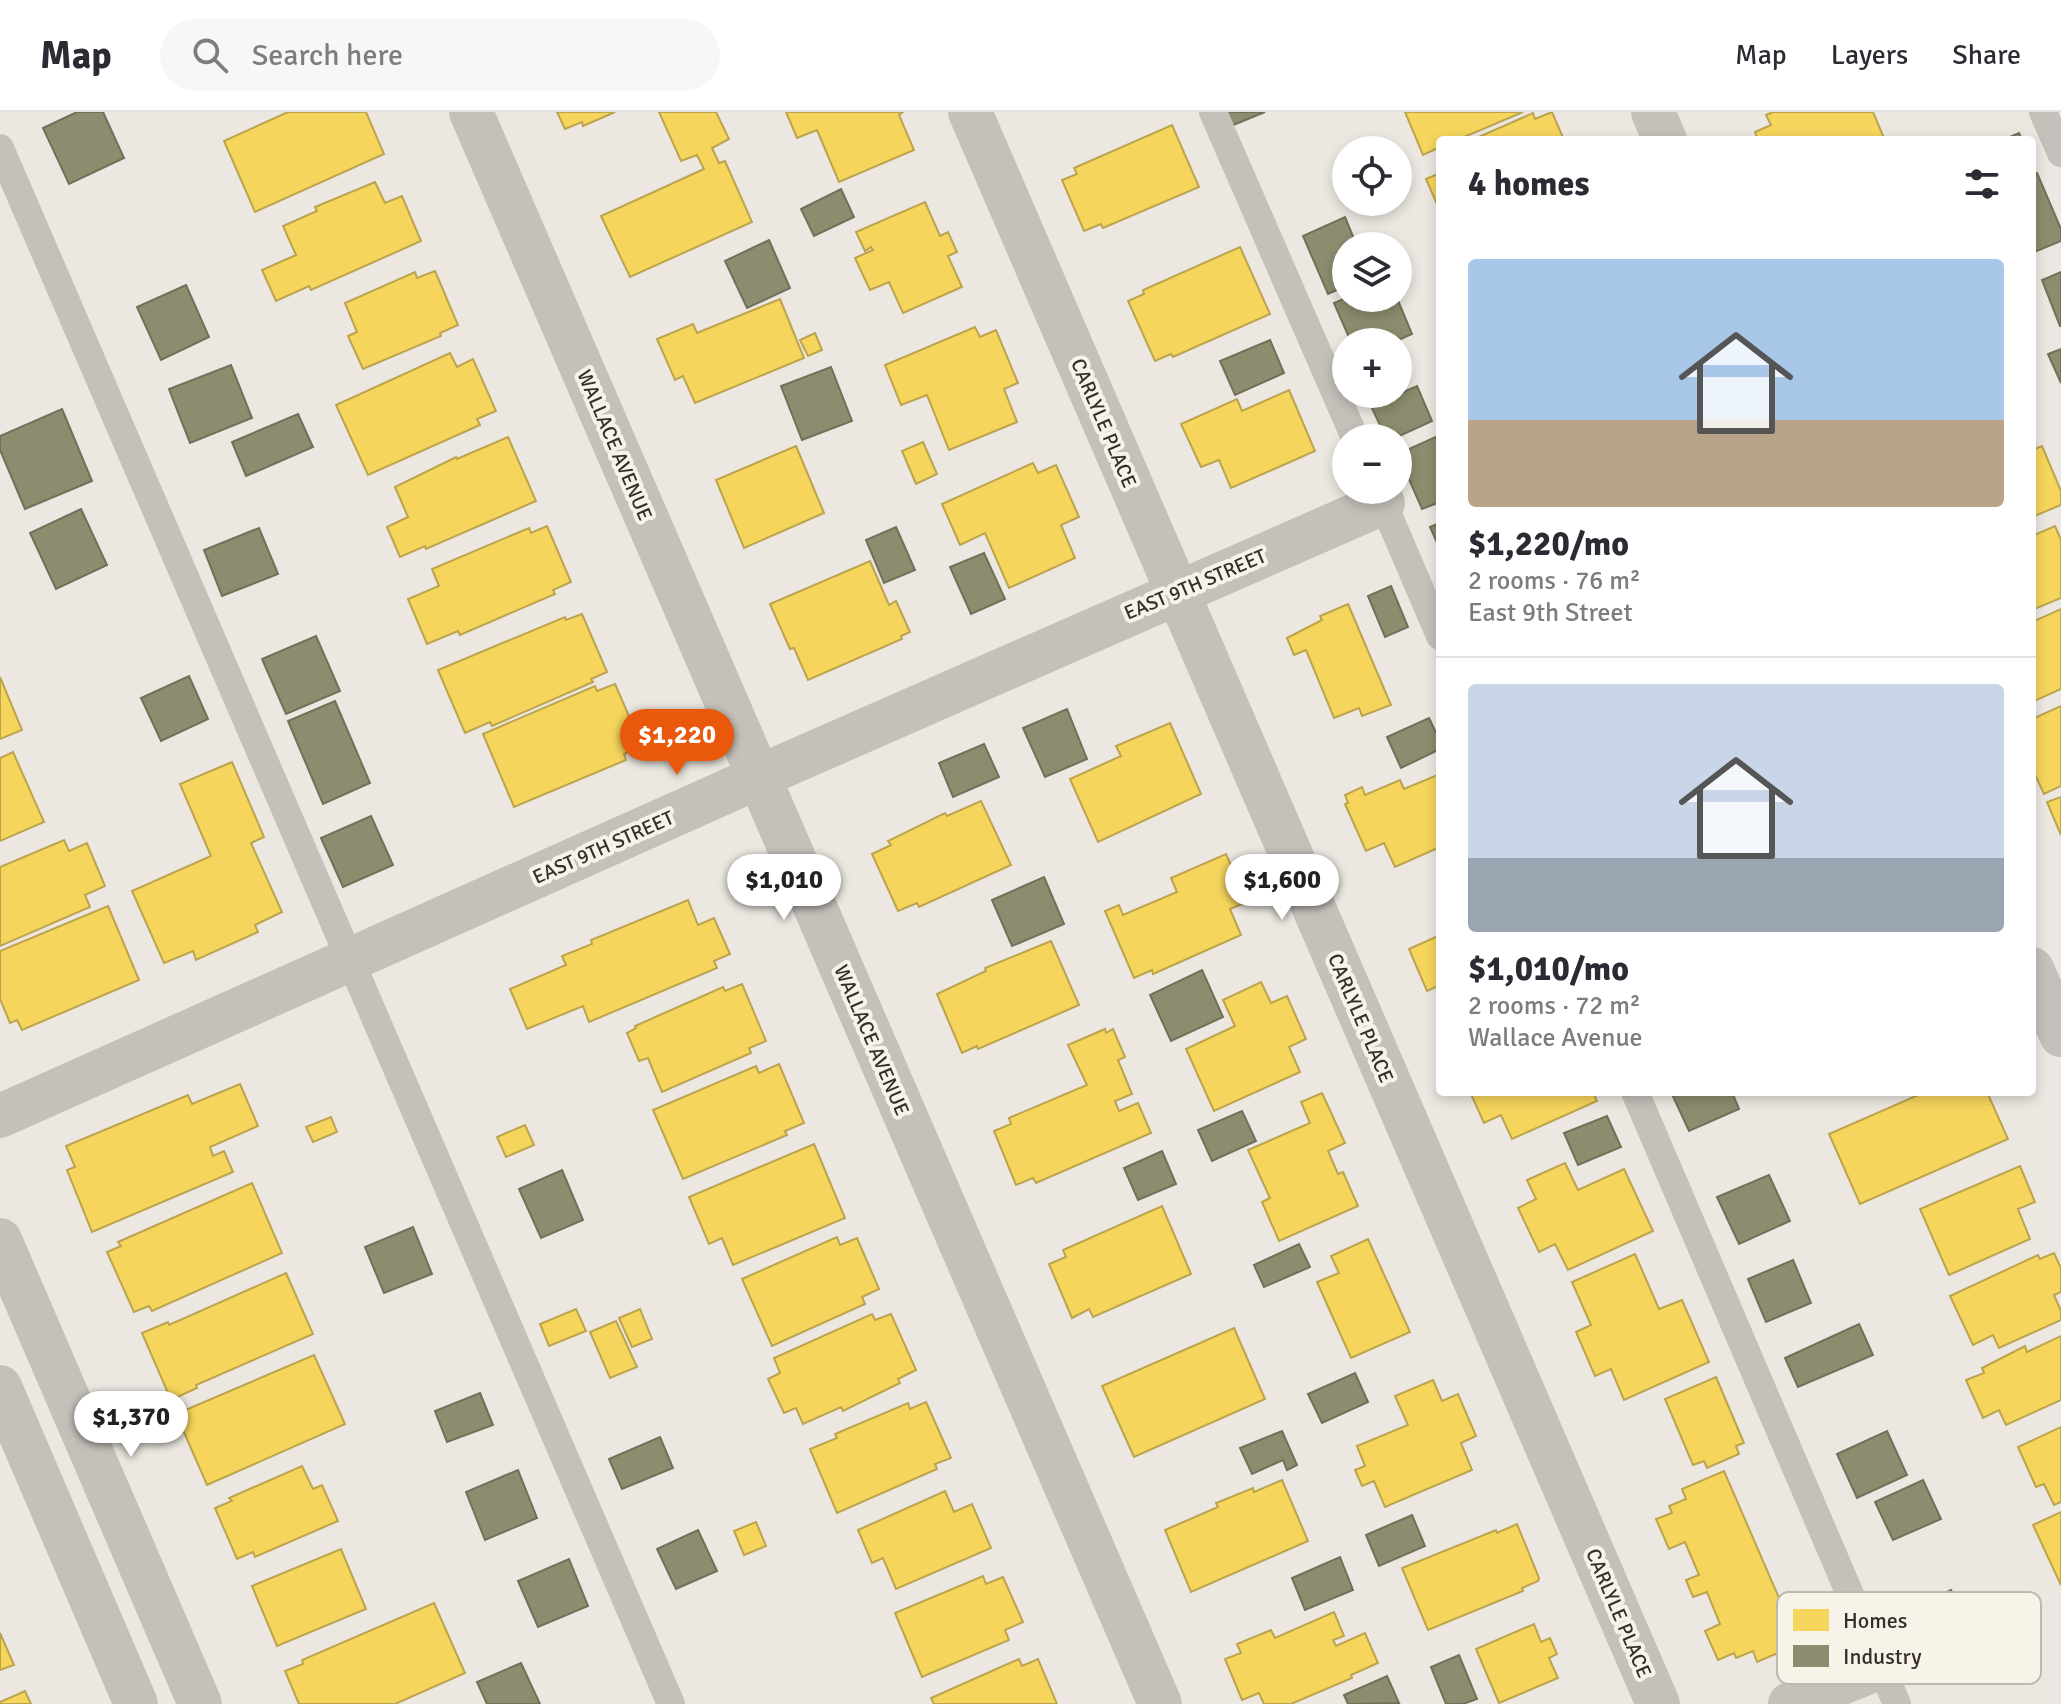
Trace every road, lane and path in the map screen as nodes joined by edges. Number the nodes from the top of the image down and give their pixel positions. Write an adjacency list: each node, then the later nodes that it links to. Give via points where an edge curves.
1 (471, 112): 14 (street, WALLACE AVENUE)
2 (970, 112): 12 (street, CARLYLE PLACE)
3 (1213, 112): 9 (lane)
4 (1653, 112): 6 (street)
5 (2043, 112): 8 (lane)
6 (1663, 136)
7 (0, 148): 15 (lane)
8 (2061, 153)
9 (1349, 424)
10 (1363, 504): 12 (street, EAST 9TH STREET)
11 (1383, 504): 13 (lane)
12 (1177, 592): 14 (street, EAST 9TH STREET); 28 (street, CARLYLE PLACE)
13 (1436, 627)
14 (759, 777): 15 (street, EAST 9TH STREET); 27 (street, WALLACE AVENUE)
15 (350, 960): 19 (street, EAST 9TH STREET); 26 (lane)
16 (2036, 978): 17 (street)
17 (2061, 1035)
18 (1637, 1096): 22 (lane)
19 (0, 1116)
20 (0, 1240): 25 (street)
21 (0, 1387): 24 (street)
22 (1849, 1592)
23 (1889, 1685): 29 (street)
24 (136, 1704)
25 (200, 1704)
26 (671, 1704)
27 (1160, 1704)
28 (1658, 1704)
29 (1790, 1704)

